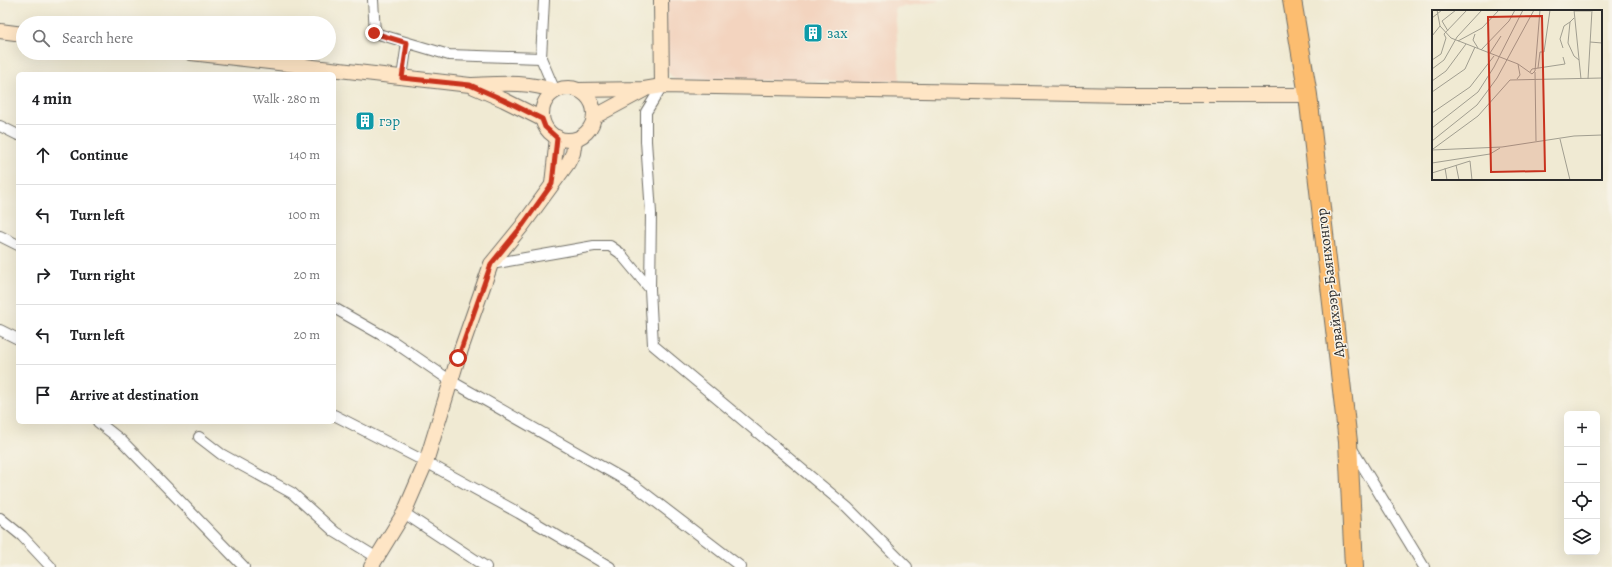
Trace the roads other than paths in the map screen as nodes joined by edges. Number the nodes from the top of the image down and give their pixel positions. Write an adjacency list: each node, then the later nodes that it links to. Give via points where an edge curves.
1 (373, 0): 7 (street, via 374,33)
2 (544, 0): 8 (street)
3 (661, 0): 12 (street)
4 (1292, 0): 16 (highway, Арвайхээр-Баянхонгор)
5 (0, 31): 6 (street)
6 (16, 33)
7 (407, 43): 8 (street, via 449,55); 10 (street)
8 (541, 58): 15 (street)
9 (250, 60): 10 (street)
10 (402, 78): 11 (street)
11 (470, 85): 15 (street, via 538,85); 18 (street)
12 (662, 86): 14 (street); 16 (street, via 1126,95); 27 (street, via 646,112 651,213)
13 (578, 90): 14 (street); 15 (street, via 563,88); 17 (street, via 590,101)
14 (644, 90): 17 (street)
15 (555, 91): 18 (street, via 544,103)
16 (1308, 95): 35 (highway, Арвайхээр-Баянхонгор)
17 (594, 116): 22 (street, via 587,131)
18 (542, 119): 21 (street, via 545,127)
19 (0, 126): 20 (street)
20 (16, 134)
21 (557, 138): 22 (street); 23 (street)
22 (576, 140): 23 (street, via 573,153)
23 (552, 184): 26 (street)
24 (0, 236): 25 (street)
25 (16, 244)
26 (491, 264): 27 (street, via 594,246 610,246 620,253); 31 (street)
27 (650, 289): 45 (street, via 653,345 847,507)
28 (336, 309): 31 (street, via 394,342)
29 (0, 330): 30 (street)
30 (16, 338)
31 (451, 381): 36 (street); 44 (street, via 634,485)
32 (336, 416): 36 (street)
33 (100, 424): 41 (street, via 122,442)
34 (199, 437): 39 (street, via 221,454 292,493 335,532)
35 (1348, 442): 46 (highway, Арвайхээр-Баянхонгор); 47 (street)
36 (426, 462): 37 (street); 43 (street)
37 (404, 513): 39 (street); 42 (street)
38 (0, 518): 40 (street, via 22,536)
39 (374, 562)
40 (51, 567)
41 (244, 567)
42 (486, 567)
43 (610, 567)
44 (741, 567)
45 (907, 567)
46 (1354, 567)
47 (1424, 567)

